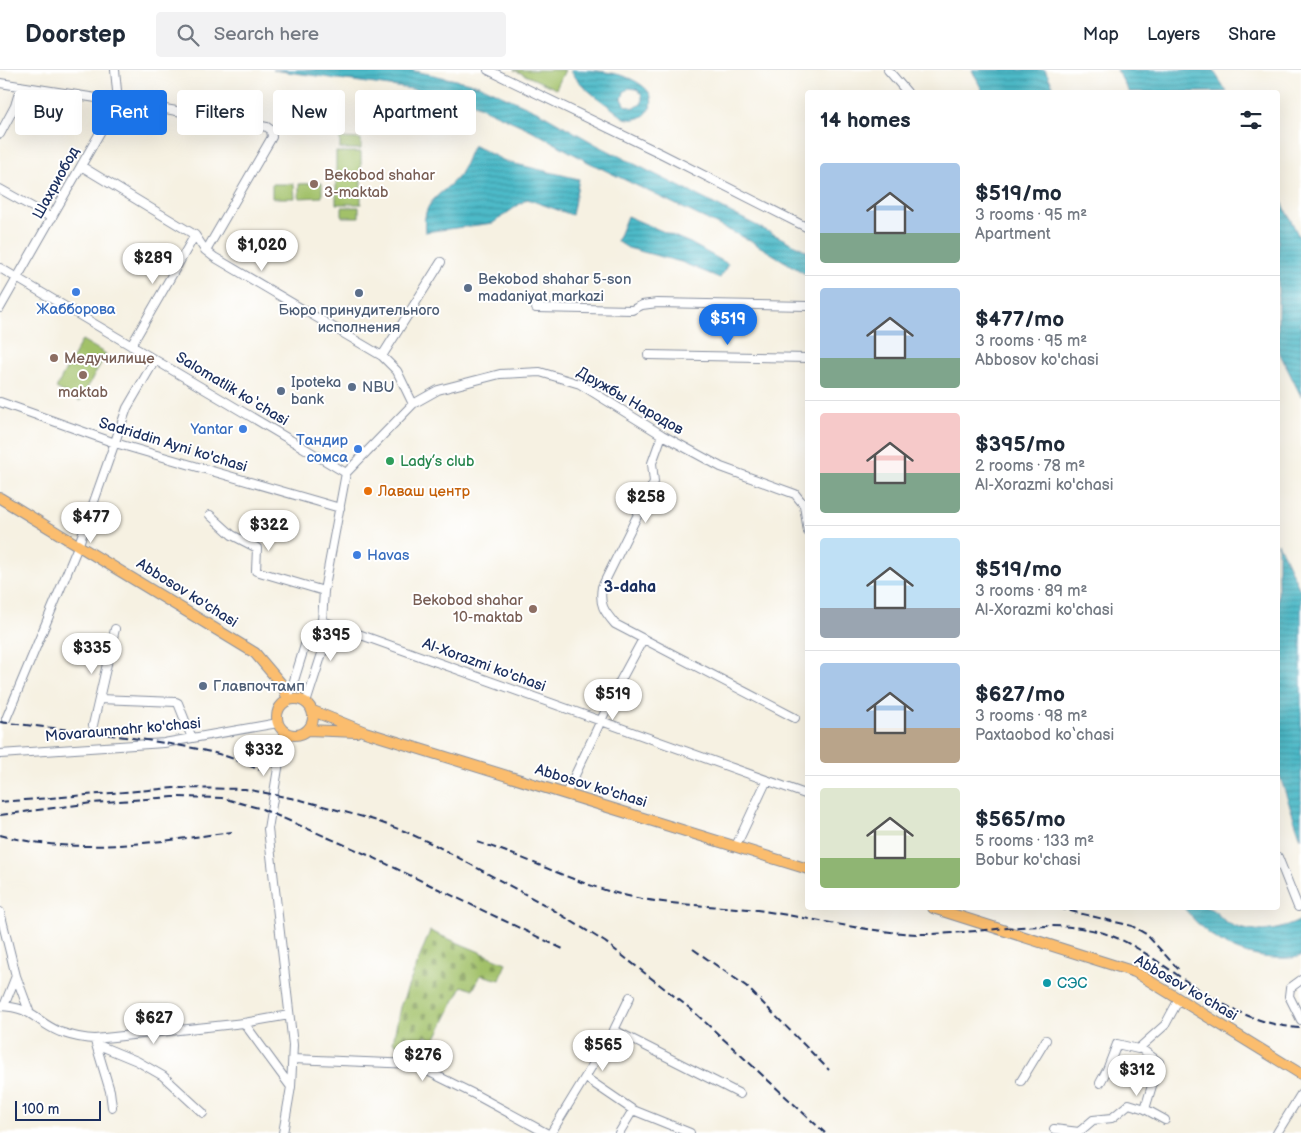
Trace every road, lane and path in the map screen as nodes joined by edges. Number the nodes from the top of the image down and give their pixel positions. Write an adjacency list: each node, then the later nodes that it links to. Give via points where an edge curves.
1 (114, 70): 6 (street)
2 (488, 70): 15 (street)
3 (888, 70): 7 (street)
4 (0, 83): 5 (street)
5 (20, 86): 8 (street); 10 (street, via 15,106)
6 (117, 90)
7 (905, 90)
8 (92, 97)
9 (167, 110): 17 (street, via 271,130 272,137)
10 (0, 134)
11 (99, 135): 12 (street, Шахриобод)
12 (81, 166): 14 (street, Шахриобод); 16 (street)
13 (0, 189): 14 (street)
14 (52, 218): 20 (street, Шахриобод)
15 (805, 226)
16 (195, 235): 17 (street); 24 (street)
17 (206, 251): 26 (street)
18 (441, 262): 26 (street)
19 (0, 268): 20 (street, Salomatlik ko‘chasi)
20 (17, 278): 22 (street, Шахриобод); 24 (street, Salomatlik ko‘chasi)
21 (805, 306): 23 (street, via 657,303 632,310)
22 (0, 308)
23 (536, 308)
24 (131, 346): 28 (street, Salomatlik ko‘chasi)
25 (648, 355): 27 (street)
26 (382, 356): 30 (street, via 397,371)
27 (805, 358)
28 (155, 360): 32 (street, via 130,403); 33 (street, Salomatlik ko‘chasi)
29 (0, 402): 32 (street, Sadriddin Ayni ko'chasi)
30 (413, 404): 31 (street, Дружбы Народов, via 438,390 467,381 500,374 540,372 580,384); 33 (street, Дружбы Народов)
31 (662, 435): 36 (street, Дружбы Народов, via 722,467 786,488); 44 (street, via 652,463 654,482 602,587 600,599 602,610 615,624)
32 (115, 443): 37 (street, Sadriddin Ayni ko'chasi); 40 (street)
33 (346, 473): 37 (street)
34 (805, 496): 36 (street)
35 (0, 498): 40 (main road, Abbosov ko'chasi)
36 (800, 499): 38 (street)
37 (340, 508): 41 (street)
38 (805, 512)
39 (210, 515): 41 (street, via 232,534 257,548 256,571)
40 (79, 544): 46 (main road, Abbosov ko'chasi, via 255,653 283,686); 49 (street)
41 (324, 591): 42 (street)
42 (322, 621): 46 (street, via 309,632); 47 (street, via 327,638); 50 (street, Al-Xorazmi ko'chasi)
43 (115, 629): 45 (street)
44 (643, 639): 48 (street); 50 (street)
45 (98, 699): 51 (street); 55 (street, via 176,702)
46 (288, 700): 47 (main road, via 297,699); 52 (main road, via 280,708)
47 (309, 707): 53 (main road, via 313,721); 54 (main road, Abbosov ko'chasi)
48 (795, 718)
49 (6, 719)
50 (600, 722): 57 (street, Al-Xorazmi ko'chasi); 58 (street)
51 (94, 726)
52 (281, 727): 53 (main road, via 298,735); 55 (street, Movaraunnahr ko'chasi); 72 (street, via 268,829)
53 (308, 730): 54 (main road, Abbosov ko'chasi)
54 (365, 732): 58 (main road, Abbosov ko'chasi)
55 (192, 738): 56 (street, Movaraunnahr ko'chasi, via 164,743)
56 (0, 754)
57 (766, 782): 59 (street, Al-Xorazmi ko'chasi); 60 (street)
58 (566, 794): 60 (main road, Abbosov ko'chasi)
59 (805, 794)
60 (736, 846): 62 (main road, Abbosov ko'chasi)
61 (1280, 862): 63 (street, via 1298,908)
62 (805, 867)
63 (1301, 906)
64 (939, 910): 69 (main road, Abbosov ko'chasi, via 1135,972)
65 (0, 912): 66 (street)
66 (16, 976): 70 (street); 71 (street)
67 (1301, 980): 73 (street, via 1290,988 1289,996)
68 (630, 997): 75 (street)
69 (1179, 999): 78 (street, via 1165,1025); 80 (main road, Abbosov ko'chasi)
70 (2, 1006): 71 (street)
71 (29, 1011): 77 (street, via 60,1032)
72 (289, 1015): 74 (street); 79 (street)
73 (1301, 1020)
74 (244, 1023): 77 (street); 84 (street)
75 (614, 1030): 81 (street); 85 (street)
76 (1046, 1040): 82 (street)
77 (96, 1042): 87 (street); 90 (street, via 163,1076)
78 (1140, 1048): 83 (street, via 1117,1044); 88 (street, via 1159,1062)
79 (293, 1058): 84 (street); 94 (street, via 412,1064)
80 (1301, 1074)
81 (586, 1078): 89 (street); 95 (street)
82 (1021, 1081)
83 (1100, 1083)
84 (291, 1087): 93 (street)
85 (740, 1094)
86 (1301, 1094): 98 (street)
87 (112, 1107)
88 (1145, 1109): 91 (street); 92 (street, via 1129,1104 1116,1116 1093,1120 1079,1132)
89 (634, 1110): 96 (street); 97 (street)
90 (202, 1113)
91 (1165, 1120)
92 (1054, 1129)
93 (283, 1133)
94 (546, 1133)
95 (551, 1133)
96 (619, 1133)
97 (690, 1133)
98 (1277, 1133)

